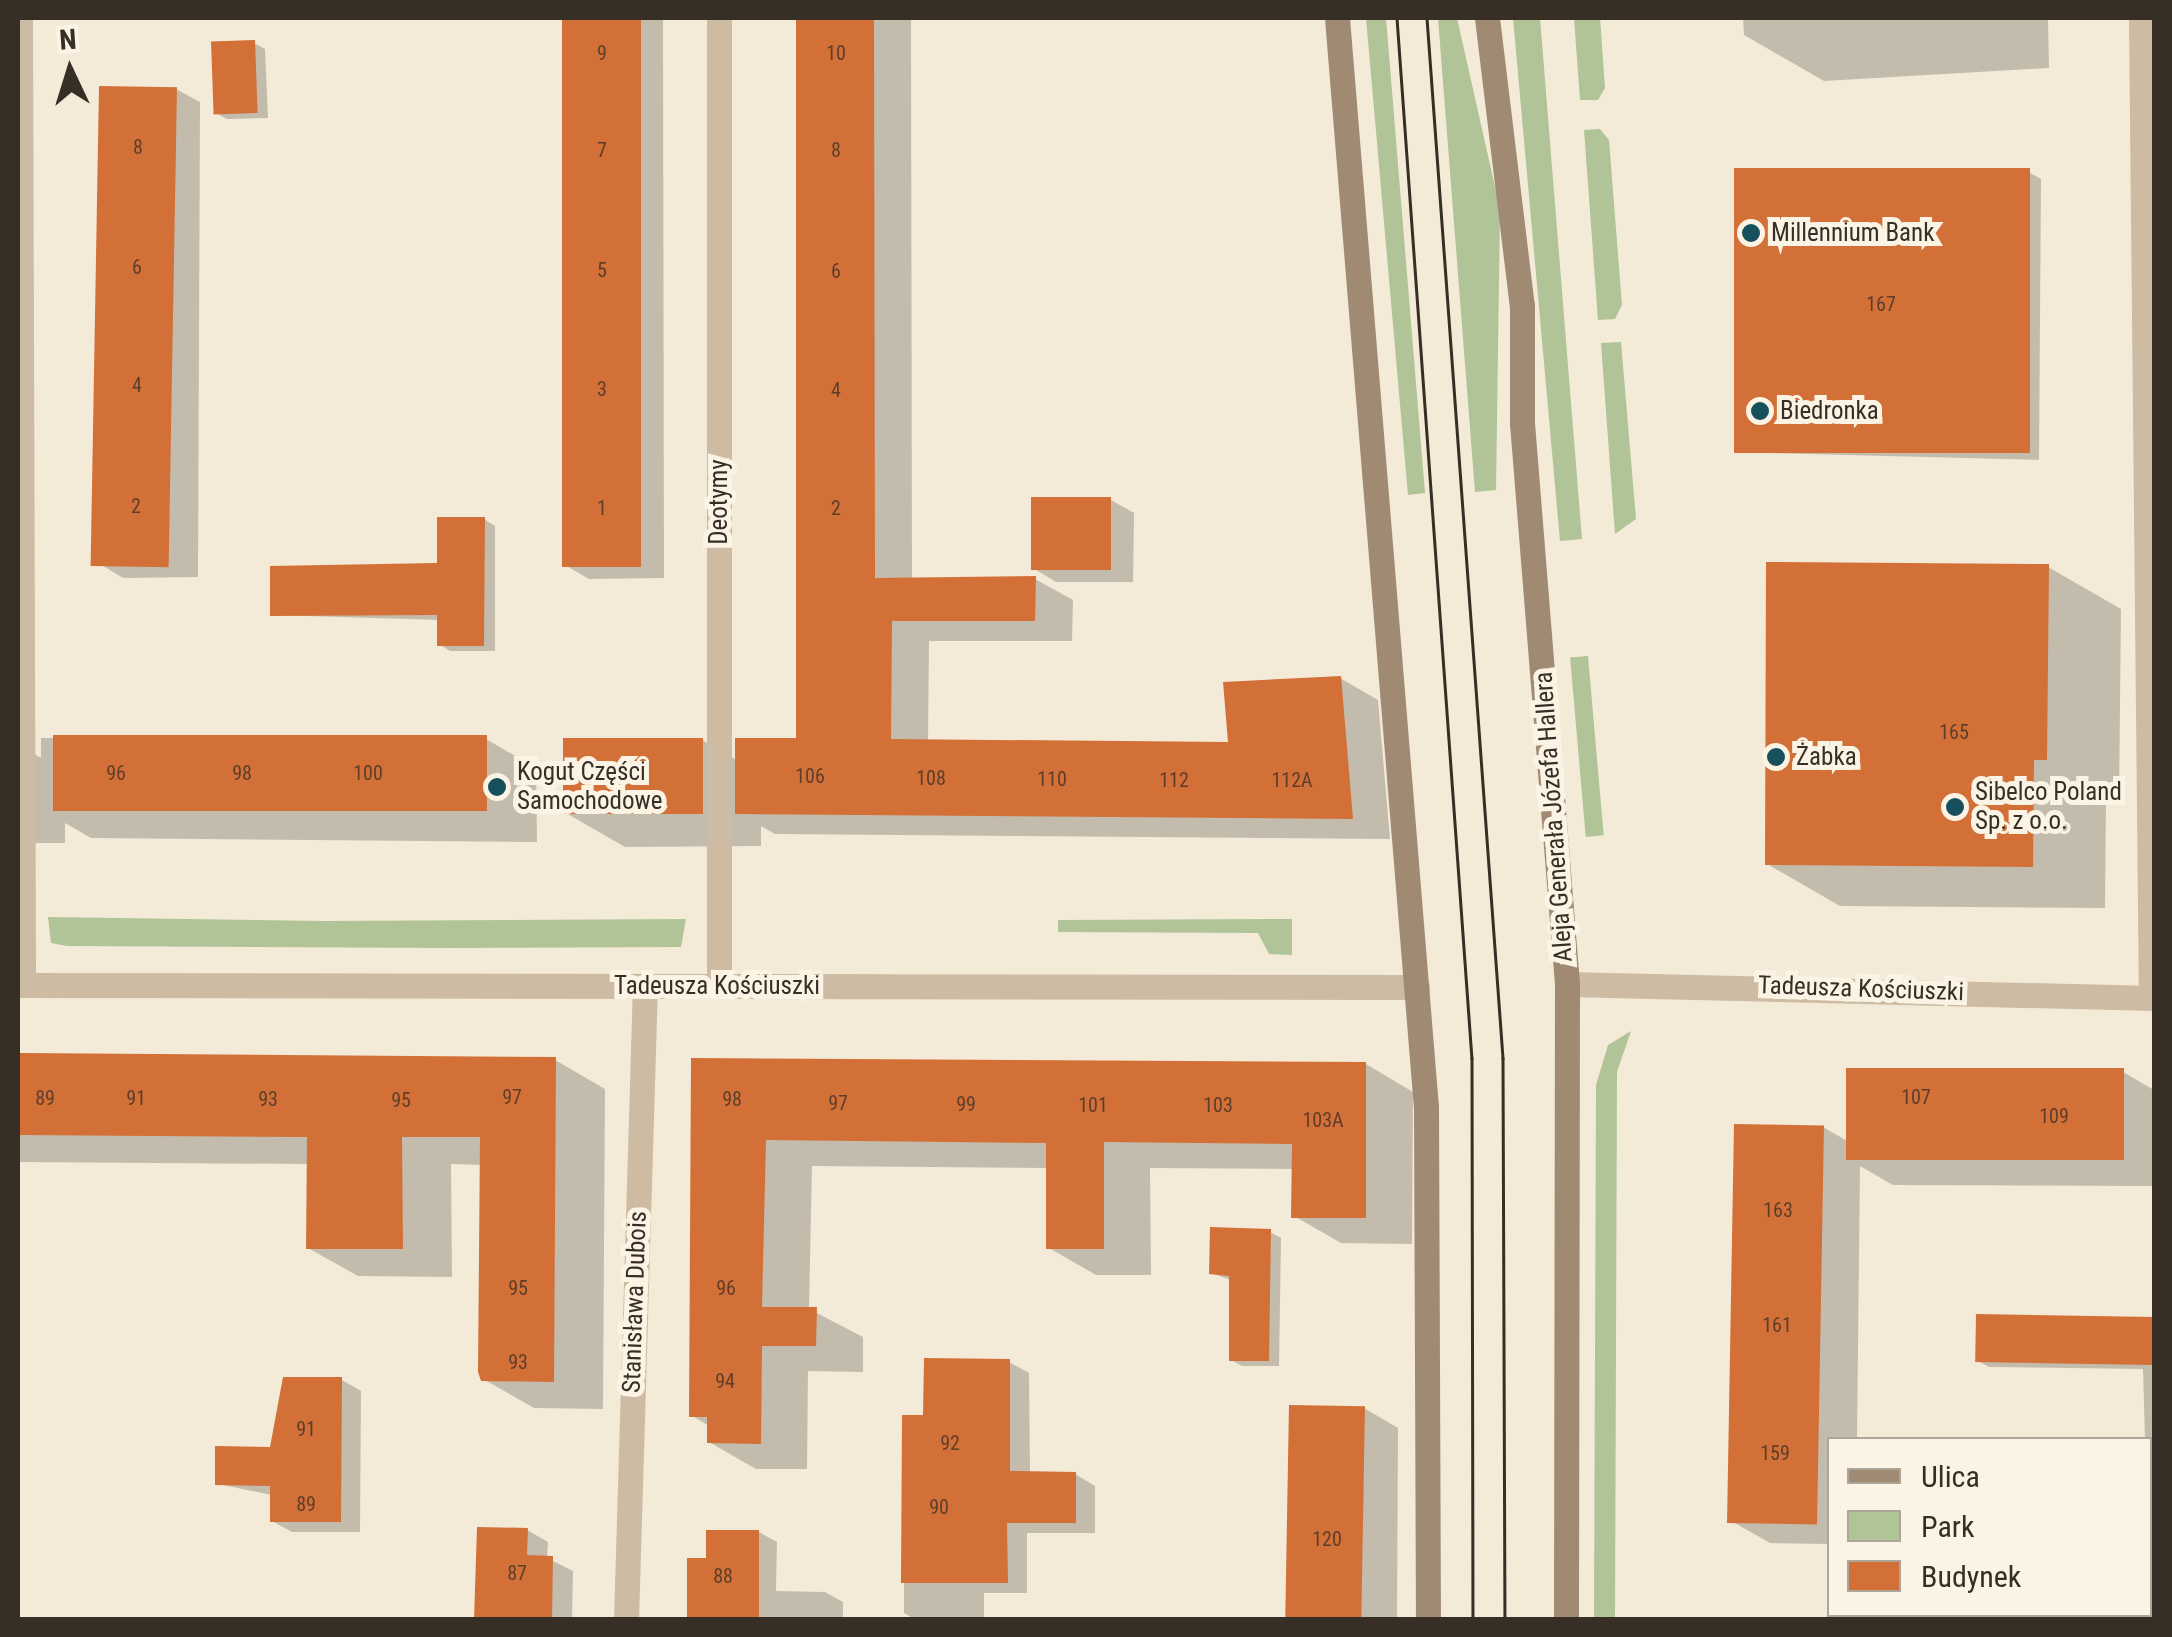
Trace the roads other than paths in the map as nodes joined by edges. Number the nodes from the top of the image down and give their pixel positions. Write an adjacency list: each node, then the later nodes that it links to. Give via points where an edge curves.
1 (20, 18): 7 (street)
2 (718, 18): 9 (street, Deotymy)
3 (1337, 18): 10 (main road)
4 (1487, 18): 6 (main road, Aleja Generała Józefa Hallera, via 1522,306 1522,422)
5 (2141, 18): 11 (street)
6 (1567, 984): 11 (street, Tadeusza Kościuszki); 14 (main road, Aleja Generała Józefa Hallera)
7 (20, 985): 8 (street, Tadeusza Kościuszki)
8 (645, 985): 9 (street, Tadeusza Kościuszki); 12 (street, Stanisława Dubois)
9 (719, 986): 10 (street, Tadeusza Kościuszki)
10 (1417, 987): 13 (main road)
11 (2153, 998)
12 (626, 1620)
13 (1428, 1620)
14 (1566, 1620)

